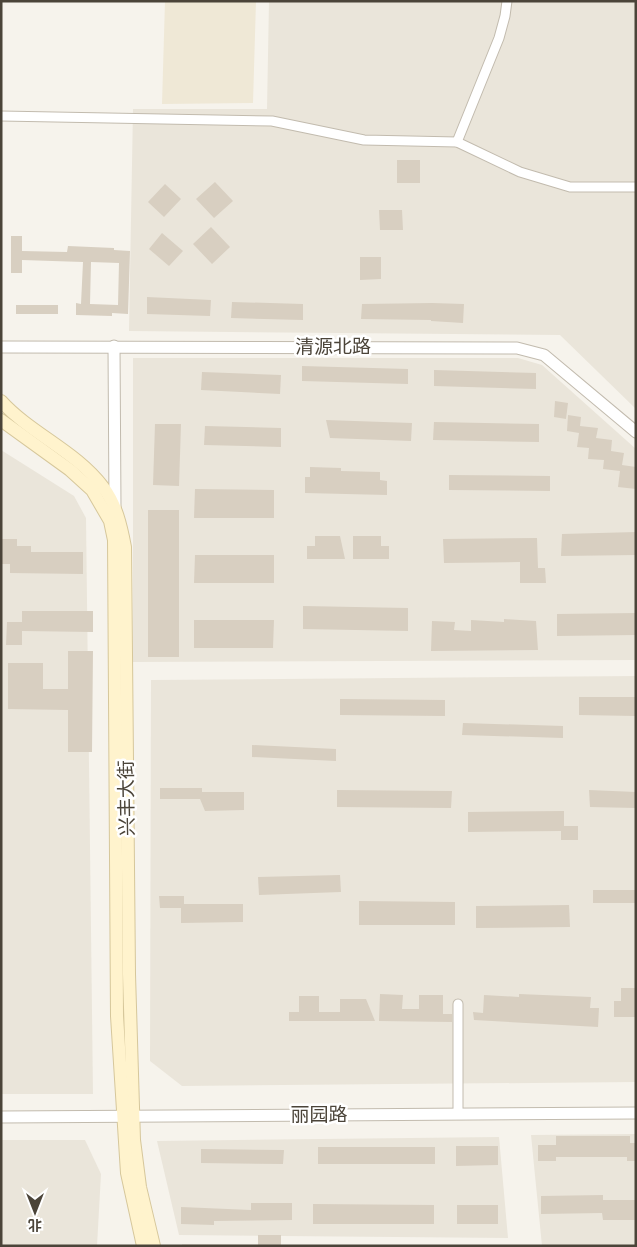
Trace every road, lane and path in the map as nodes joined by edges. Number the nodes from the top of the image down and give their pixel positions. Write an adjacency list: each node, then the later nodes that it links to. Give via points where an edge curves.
1 (507, 1): 3 (street, via 499,38)
2 (1, 116): 3 (street, via 272,121 364,140)
3 (457, 142): 4 (street, via 520,172 570,187)
4 (636, 187)
5 (114, 346): 6 (street, 清源北路); 9 (street, 清源北路, via 517,348 544,355); 10 (street)
6 (1, 347)
7 (1, 401): 10 (main road, 兴丰大街, via 14,415 90,471)
8 (1, 420): 14 (main road, 兴丰大街, via 92,490 110,521 114,540 117,1016)
9 (636, 432)
10 (115, 508): 14 (main road, 兴丰大街, via 125,547)
11 (458, 1004): 13 (street)
12 (636, 1113): 13 (street, 丽园路)
13 (458, 1114): 14 (street, 丽园路)
14 (127, 1116): 15 (street, 丽园路); 16 (main road, 兴丰大街, via 127,1173); 17 (main road, 兴丰大街)
15 (1, 1117)
16 (142, 1246)
17 (154, 1246)

